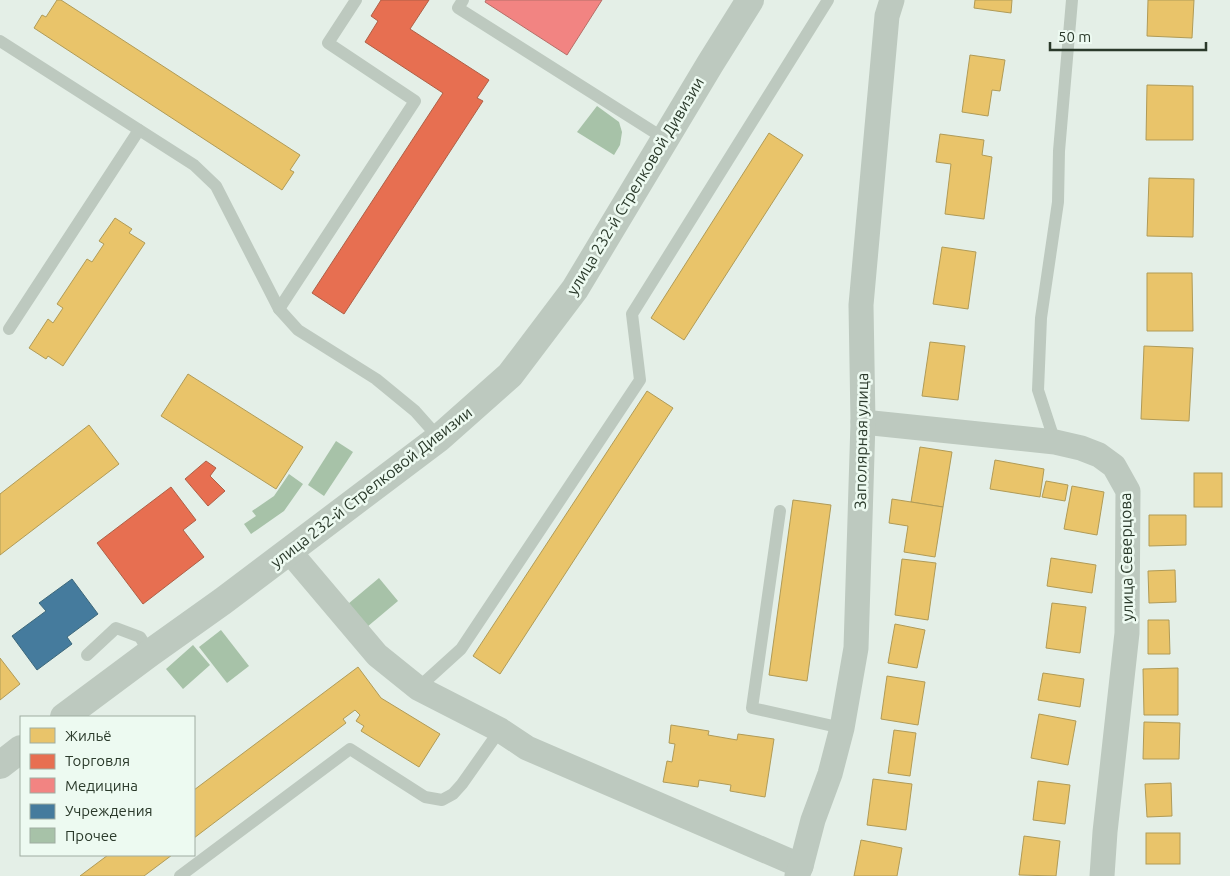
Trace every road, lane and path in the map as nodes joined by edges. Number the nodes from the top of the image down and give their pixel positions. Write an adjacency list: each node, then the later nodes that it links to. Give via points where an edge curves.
1 (356, 0): 10 (lane, via 328,43 415,101)
2 (463, 0): 9 (lane, via 458,8)
3 (750, 0): 9 (street, улица 232-й Стрелковой Дивизии)
4 (828, 0): 19 (lane, via 632,314 640,380 461,649)
5 (892, 0): 12 (street, Заполярная улица, via 887,16 861,305)
6 (1072, 0): 14 (lane, via 1058,151 1058,202 1041,318 1038,390)
7 (0, 41): 8 (lane)
8 (139, 130): 10 (lane, via 194,165 216,186); 11 (lane)
9 (665, 139): 13 (street, улица 232-й Стрелковой Дивизии, via 574,289 510,375)
10 (279, 309): 13 (lane, via 298,330 376,379 415,412)
11 (9, 329)
12 (863, 422): 14 (street, улица Северцова); 21 (street, Заполярная улица, via 856,648)
13 (439, 438): 16 (street, улица 232-й Стрелковой Дивизии)
14 (1055, 442): 27 (street, улица Северцова, via 1099,455 1114,466 1128,491 1127,633)
15 (780, 511): 21 (lane, via 752,708)
16 (289, 551): 17 (street, улица 232-й Стрелковой Дивизии); 19 (street, via 377,655)
17 (150, 652): 18 (lane, via 140,637 116,628); 20 (street, улица 232-й Стрелковой Дивизии)
18 (87, 655)
19 (418, 688): 22 (street)
20 (65, 716)
21 (842, 728): 25 (street, Заполярная улица)
22 (500, 730): 25 (street, via 527,748); 26 (lane, via 462,784 442,800 425,797 350,749)
23 (20, 750): 24 (street)
24 (0, 765)
25 (799, 871)
26 (180, 876)
27 (1102, 876)

